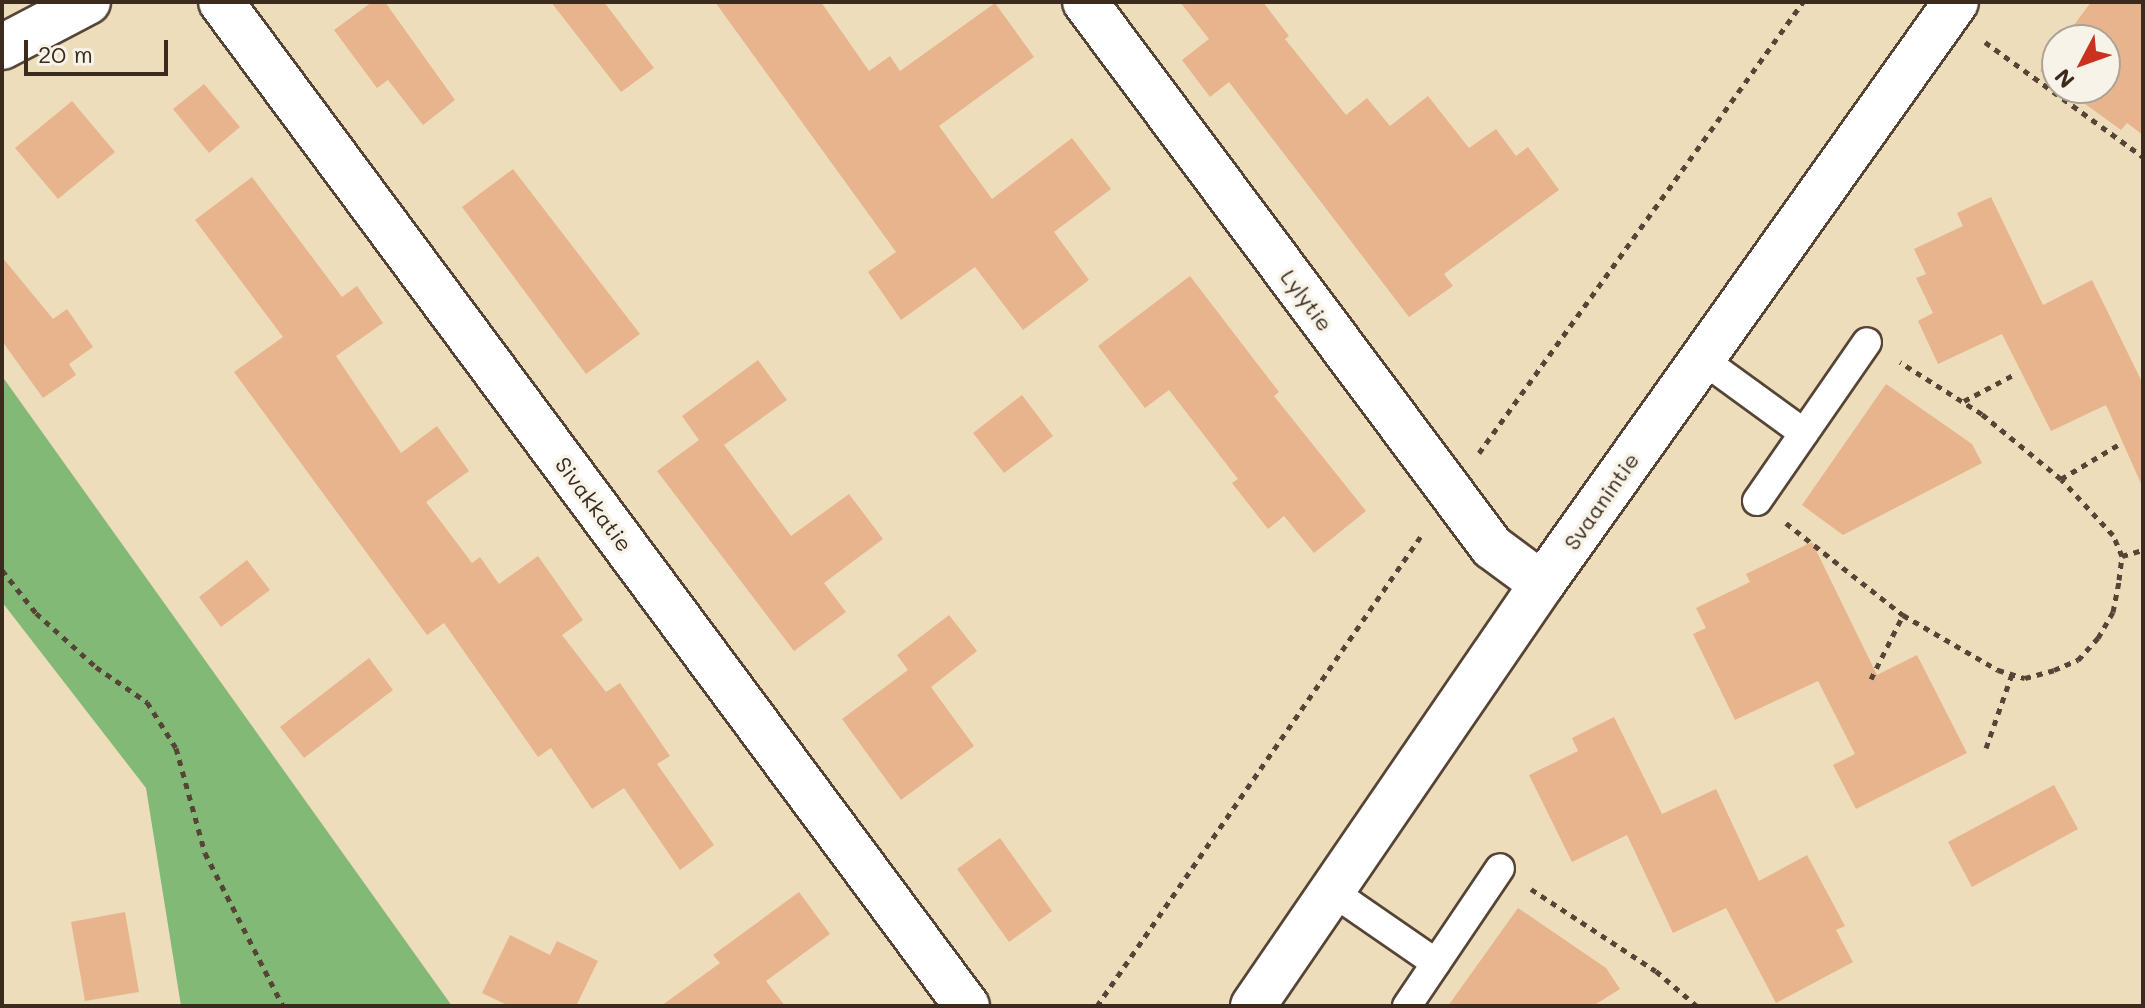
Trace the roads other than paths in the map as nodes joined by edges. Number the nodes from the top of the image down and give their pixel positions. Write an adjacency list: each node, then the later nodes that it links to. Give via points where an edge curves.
1 (88, 2): 5 (street)
2 (221, 2): 14 (street, Sivakkatie)
3 (1085, 2): 10 (street, Lylytie, via 1492,547)
4 (1952, 8): 7 (street, Svaanintie)
5 (2, 47)
6 (1867, 342): 8 (lane)
7 (1702, 359): 8 (lane); 10 (street, Svaanintie)
8 (1804, 433): 9 (lane)
9 (1757, 501)
10 (1542, 584): 12 (street, Svaanintie)
11 (1500, 868): 13 (lane)
12 (1333, 892): 13 (lane); 15 (street, Svaanintie)
13 (1436, 963): 16 (lane)
14 (967, 1006)
15 (1253, 1006)
16 (1407, 1006)

